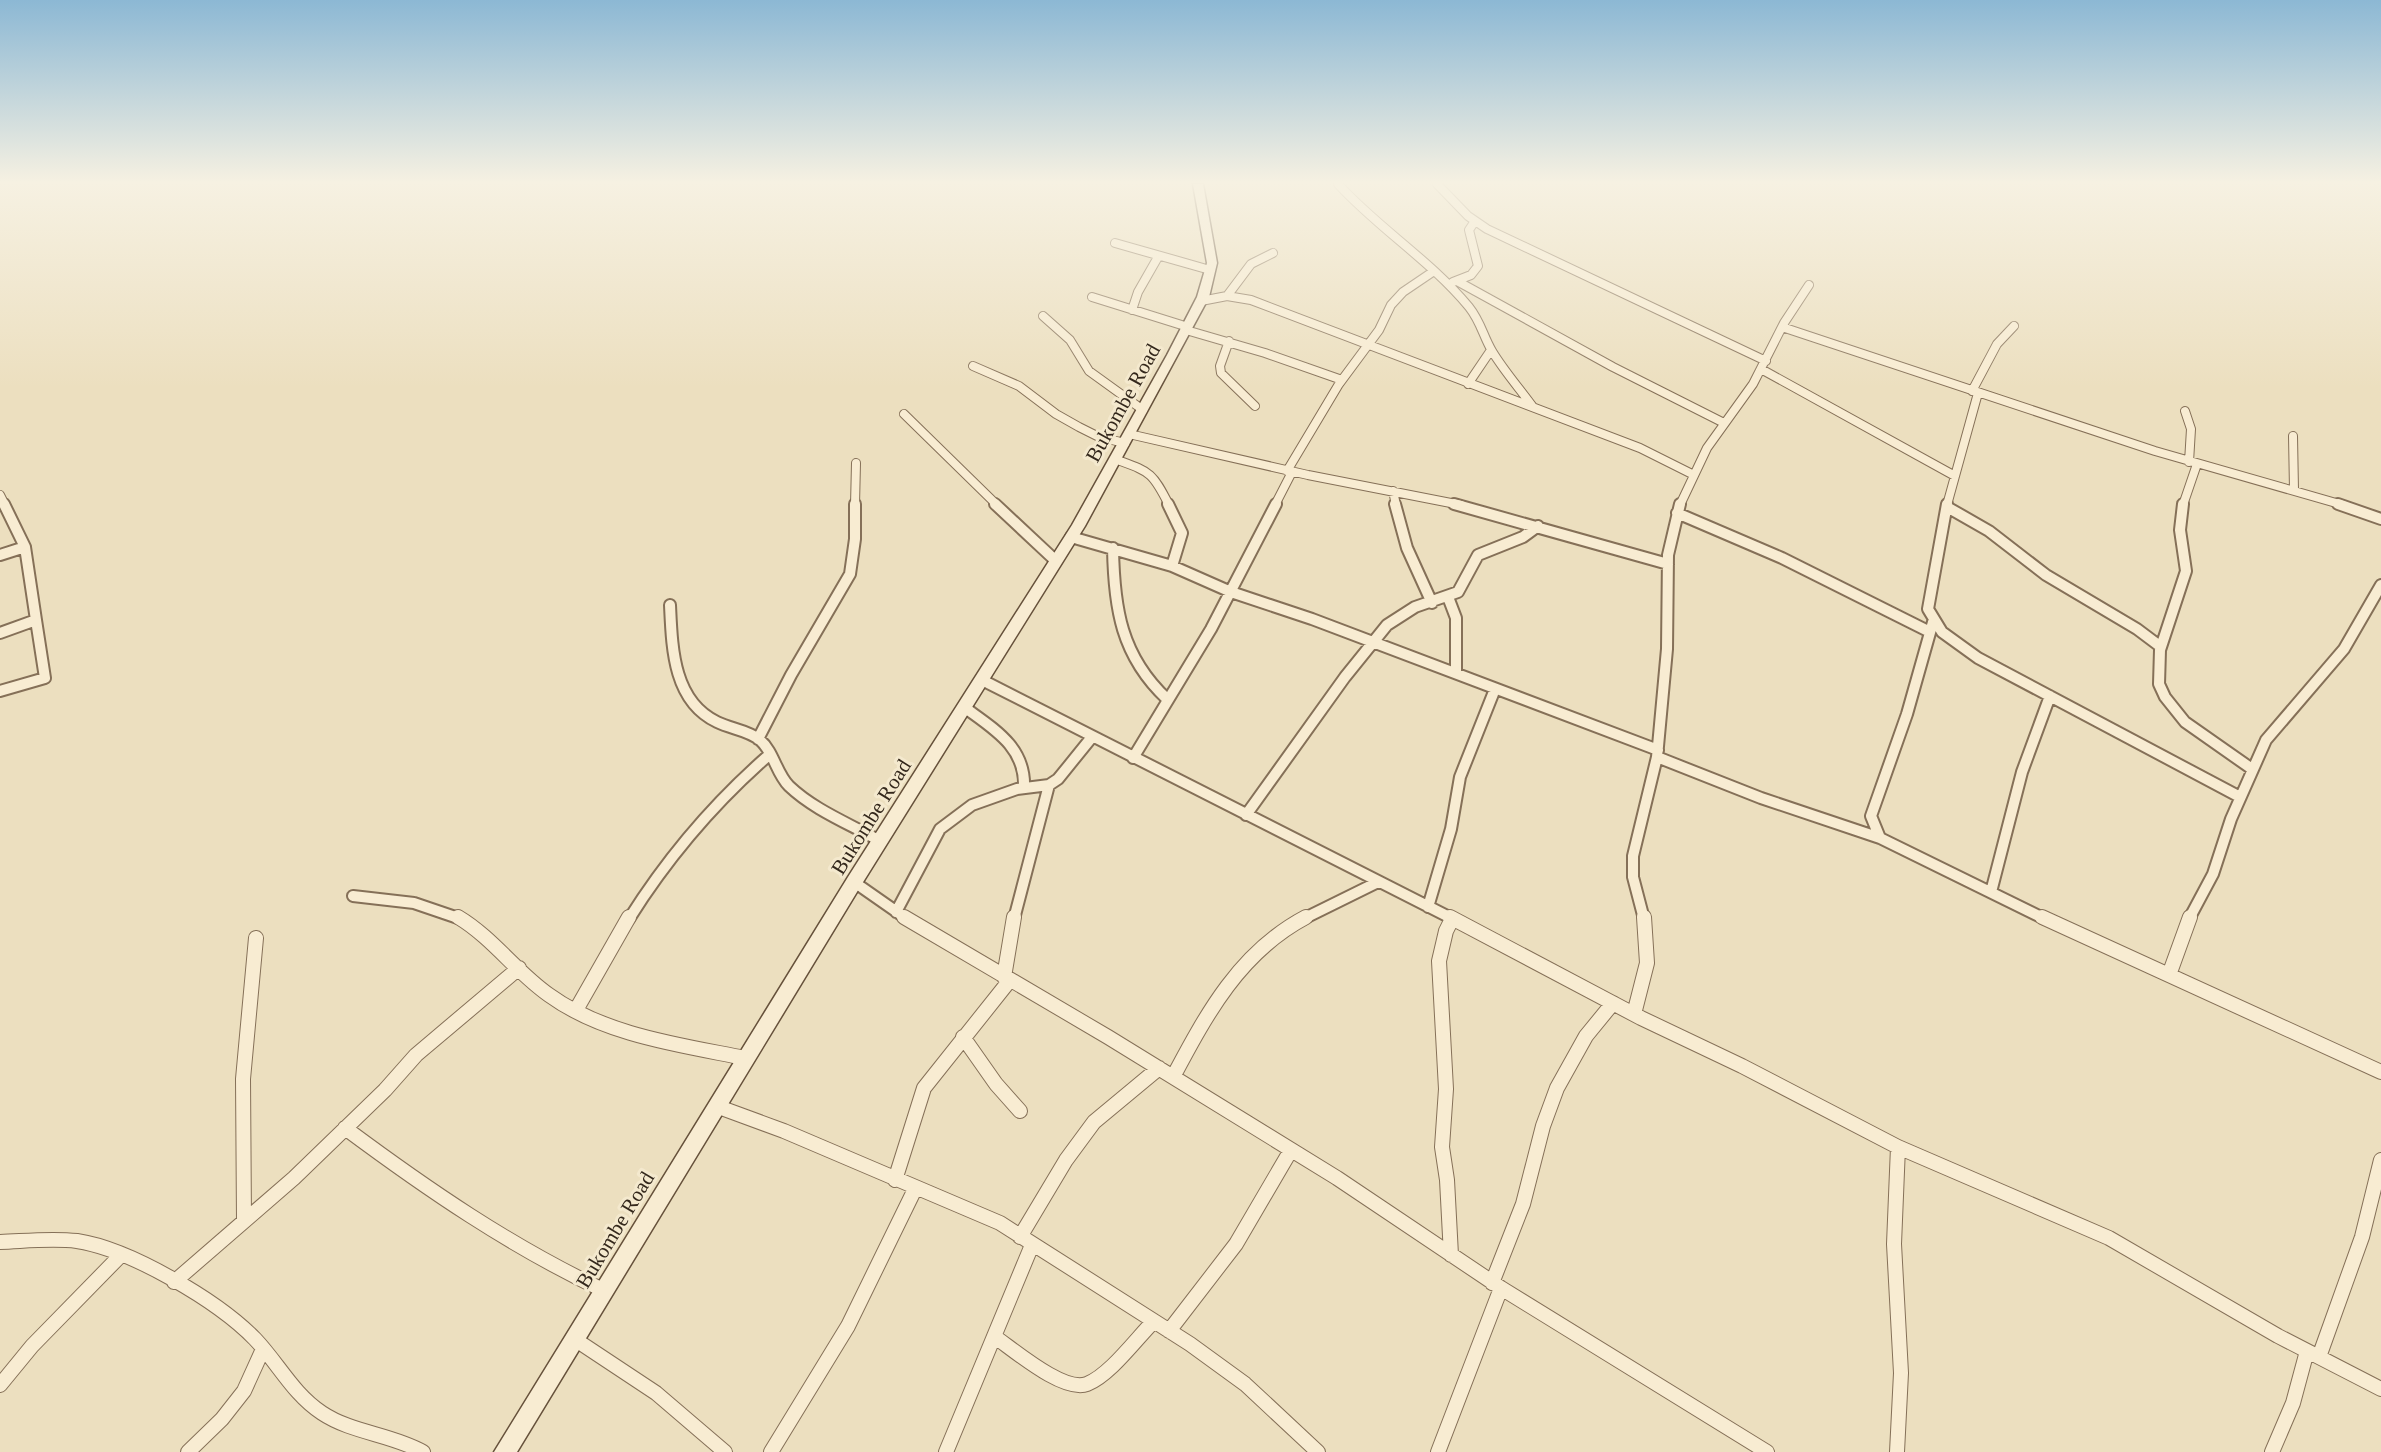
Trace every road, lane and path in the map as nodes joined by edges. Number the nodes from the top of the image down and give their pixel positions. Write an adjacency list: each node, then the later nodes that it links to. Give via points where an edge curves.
1 (1142, 252): 7 (street)
2 (1210, 252): 8 (main road, Bukombe Road)
3 (1411, 252): 9 (street)
4 (1474, 252): 10 (street, via 1478,266 1472,275)
5 (1535, 252): 24 (street)
6 (1273, 253): 13 (street, via 1247,269)
7 (1158, 257): 8 (street); 16 (street)
8 (1210, 270): 15 (main road, Bukombe Road)
9 (1434, 271): 11 (street); 22 (street, via 1391,305)
10 (1457, 281): 11 (street); 34 (street)
11 (1447, 284): 23 (street, via 1484,329)
12 (1809, 285): 19 (street)
13 (1227, 296): 15 (street); 22 (street, via 1251,300)
14 (1092, 297): 16 (street)
15 (1201, 301): 20 (main road, Bukombe Road)
16 (1132, 310): 20 (street)
17 (1043, 316): 30 (street, via 1070,340 1089,371)
18 (2014, 326): 28 (street, via 1997,344)
19 (1782, 327): 24 (street); 28 (street)
20 (1187, 328): 21 (street); 30 (main road, Bukombe Road)
21 (1229, 341): 26 (street); 29 (street, via 1221,374)
22 (1370, 344): 26 (street); 27 (street)
23 (1491, 350): 27 (street); 31 (street)
24 (1764, 365): 34 (street); 42 (street)
25 (973, 366): 36 (street, via 1019,386 1079,427 1099,436)
26 (1342, 380): 40 (street)
27 (1468, 384): 31 (street)
28 (1975, 392): 39 (street); 42 (street)
29 (1255, 406)
30 (1143, 410): 36 (main road, Bukombe Road)
31 (1535, 410): 41 (street, via 1640,448)
32 (2185, 411): 39 (street, via 2191,429)
33 (904, 414): 54 (street)
34 (1724, 423): 41 (street)
35 (2293, 436): 43 (street)
36 (1127, 438): 37 (main road, Bukombe Road); 40 (street)
37 (1116, 459): 50 (main road, Bukombe Road); 56 (street, via 1146,470 1162,489 1182,532)
38 (856, 463): 75 (street, via 855,539 850,574)
39 (2193, 463): 43 (street); 66 (street, via 2180,530 2186,574)
40 (1290, 471): 44 (street); 58 (street)
41 (1692, 474): 47 (street)
42 (1954, 477): 46 (street)
43 (2294, 490): 48 (street)
44 (1393, 491): 49 (street); 60 (street, via 1402,534)
45 (0, 495): 51 (street)
46 (1947, 507): 63 (street, via 1930,594); 66 (street)
47 (1677, 513): 55 (street); 63 (street)
48 (2381, 519)
49 (1538, 526): 55 (street); 59 (street, via 1523,537 1478,555 1458,592)
50 (1071, 537): 52 (street); 54 (main road, Bukombe Road)
51 (25, 547): 53 (street); 62 (street)
52 (1113, 548): 56 (street); 72 (street, via 1113,593 1129,647 1138,670)
53 (0, 555)
54 (1056, 561): 68 (main road, Bukombe Road)
55 (1668, 564): 76 (street)
56 (1172, 566): 58 (street)
57 (2381, 585): 79 (street, via 2344,650 2266,740)
58 (1231, 592): 65 (street); 72 (street)
59 (1448, 597): 60 (street); 67 (street, via 1456,618)
60 (1432, 603): 65 (street, via 1396,618)
61 (669, 605): 75 (street, via 681,687 703,715 750,732)
62 (36, 620): 64 (street); 70 (street, via 45,678)
63 (1931, 627): 71 (street, via 1978,658); 84 (street, via 1907,714 1871,816)
64 (0, 633)
65 (1372, 642): 67 (street); 83 (street)
66 (2161, 647): 79 (street, via 2158,682 2165,699 2212,744)
67 (1456, 673): 69 (street)
68 (982, 680): 73 (main road, Bukombe Road); 74 (street)
69 (1495, 689): 76 (street); 90 (street, via 1460,777 1451,829)
70 (0, 691)
71 (2050, 696): 82 (street); 88 (street, via 2022,772)
72 (1167, 699): 78 (street)
73 (964, 707): 81 (street, via 1022,756 1027,772); 85 (main road, Bukombe Road)
74 (1092, 737): 78 (street); 80 (street)
75 (758, 739): 77 (street)
76 (1658, 754): 84 (street, via 1761,798); 99 (street, via 1633,856 1633,877 1643,909 1647,963)
77 (769, 755): 85 (street, via 789,786); 98 (street, via 743,776 675,854 623,925)
78 (1133, 758): 83 (street)
79 (2252, 769): 82 (street)
80 (1049, 785): 81 (street); 96 (street, via 1014,918)
81 (1024, 788): 91 (street, via 972,805 940,829)
82 (2240, 797): 95 (street)
83 (1246, 815): 87 (street)
84 (1880, 838): 88 (street)
85 (880, 841): 86 (main road, Bukombe Road)
86 (854, 882): 91 (street); 101 (main road, Bukombe Road)
87 (1377, 882): 90 (street); 104 (street, via 1285,929 1242,966 1212,1007)
88 (1991, 891): 95 (street)
89 (353, 896): 94 (street, via 413,902 447,912 471,925)
90 (1428, 907): 92 (street)
91 (896, 912): 96 (street)
92 (1452, 919): 97 (street); 117 (street, via 1439,961 1446,1089 1442,1147)
93 (256, 938): 113 (street, via 242,1072)
94 (519, 968): 98 (street, via 546,994); 107 (street, via 416,1055)
95 (2169, 975): 103 (street)
96 (1007, 978): 100 (street); 102 (street)
97 (1613, 1003): 99 (street); 119 (street, via 1578,1044 1558,1084)
98 (576, 1010): 101 (street, via 690,1047)
99 (1634, 1014): 108 (street)
100 (963, 1037): 106 (street); 111 (street, via 924,1088)
101 (745, 1058): 105 (main road, Bukombe Road)
102 (1159, 1068): 104 (street); 114 (street, via 1094,1122 1066,1160)
103 (2381, 1072)
104 (1173, 1077): 109 (street)
105 (716, 1106): 111 (street); 120 (main road, Bukombe Road)
106 (1020, 1111)
107 (345, 1128): 113 (street); 120 (street, via 468,1219)
108 (1898, 1147): 126 (street, via 2109,1238); 138 (street, via 1894,1256 1901,1373)
109 (1291, 1150): 117 (street); 122 (street, via 1262,1205)
110 (2381, 1160): 126 (street, via 2362,1237)
111 (895, 1180): 112 (street)
112 (915, 1189): 114 (street, via 1000,1223); 133 (street, via 848,1326)
113 (244, 1221): 118 (street)
114 (1026, 1241): 121 (street); 123 (street)
115 (0, 1242): 116 (street, via 85,1243)
116 (121, 1254): 118 (street); 127 (street)
117 (1450, 1255): 119 (street)
118 (174, 1282): 125 (street, via 213,1306)
119 (1497, 1286): 136 (street); 137 (street)
120 (603, 1290): 124 (main road, Bukombe Road)
121 (1154, 1321): 122 (street); 123 (street, via 1085,1385 1073,1385 1044,1371)
122 (1169, 1331): 135 (street, via 1245,1384)
123 (996, 1337): 134 (street)
124 (573, 1338): 131 (main road, Bukombe Road); 132 (street, via 656,1393)
125 (263, 1349): 129 (street, via 244,1391); 130 (street, via 321,1412 342,1424 408,1442)
126 (2313, 1354): 128 (street); 139 (street)
127 (0, 1385)
128 (2381, 1389)
129 (189, 1452)
130 (423, 1452)
131 (505, 1452)
132 (725, 1452)
133 (771, 1452)
134 (946, 1452)
135 (1318, 1452)
136 (1438, 1452)
137 (1767, 1452)
138 (1897, 1452)
139 (2272, 1452)

